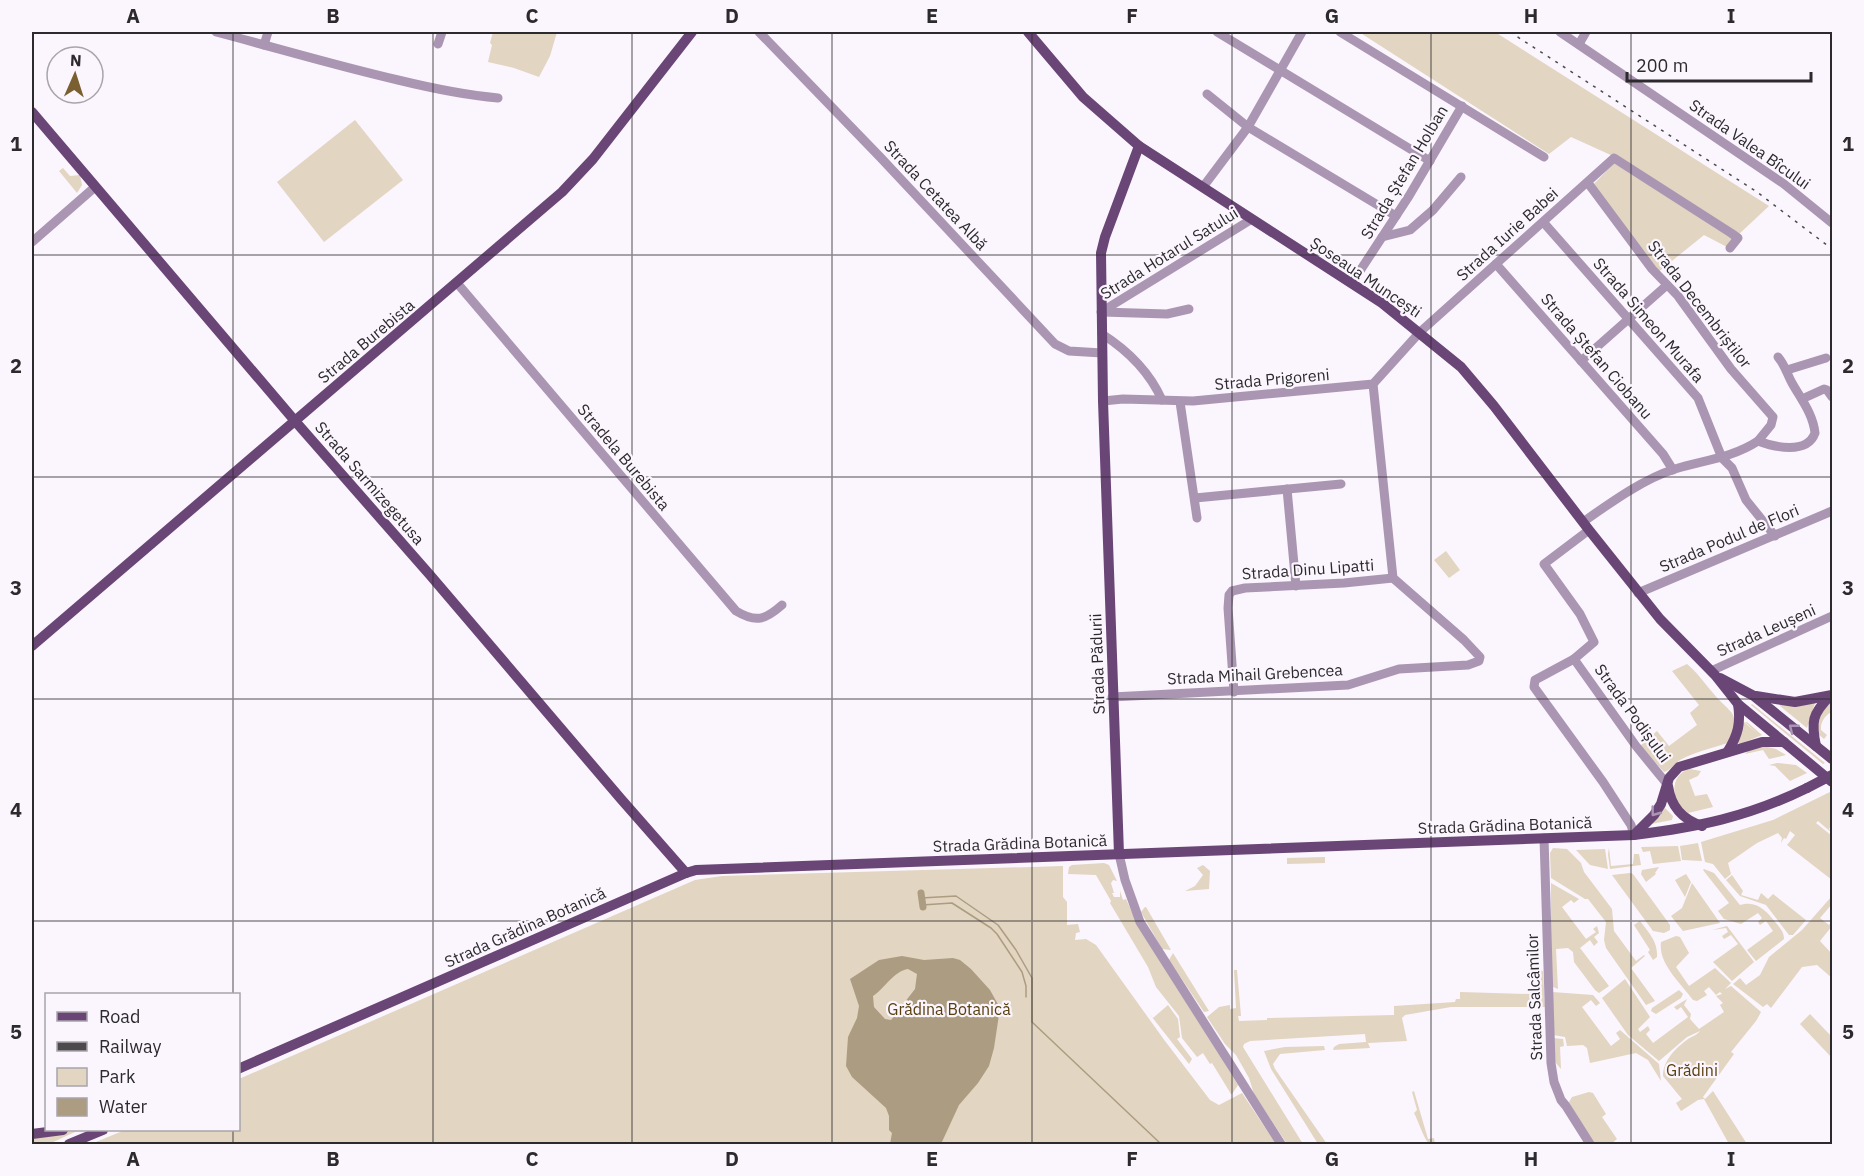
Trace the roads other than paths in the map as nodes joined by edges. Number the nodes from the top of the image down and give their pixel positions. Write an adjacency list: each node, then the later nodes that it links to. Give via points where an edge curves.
1 (216, 32): 14 (street)
2 (268, 32): 14 (street)
3 (442, 32): 12 (street)
4 (691, 32): 36 (main road, Strada Burebista, via 593,159 562,192)
5 (759, 32): 44 (street, Strada Cetatea Albă, via 1055,344 1069,351)
6 (1028, 32): 21 (main road, Șoseaua Muncești, via 1083,97)
7 (1217, 32): 15 (street)
8 (1302, 32): 15 (street)
9 (1340, 32): 18 (street)
10 (1560, 32): 13 (street, Strada Valea Bîcului)
11 (1586, 32): 13 (street)
12 (438, 44)
13 (1579, 44): 31 (street, Strada Valea Bîcului, via 1784,183)
14 (264, 45): 17 (street, via 416,84)
15 (1278, 70): 20 (street); 23 (street)
16 (1208, 94): 20 (street)
17 (498, 98)
18 (1462, 106): 22 (street); 23 (street, Strada Ștefan Holban)
19 (32, 112): 26 (main road, Strada Sarmizegetusa)
20 (1248, 127): 27 (street); 28 (street)
21 (1139, 146): 27 (main road, Șoseaua Muncești); 40 (main road, Strada Pădurii, via 1102,245)
22 (1544, 157)
23 (1430, 161): 28 (street, Strada Ștefan Holban)
24 (1461, 177): 32 (street, via 1410,230)
25 (1588, 183): 30 (street, Strada Iurie Babei); 34 (street, Strada Iurie Babei, via 1614,159 1738,238); 38 (street, Strada Decembriștilor)
26 (96, 187): 33 (street); 55 (main road, Strada Sarmizegetusa)
27 (1203, 188): 29 (main road, Șoseaua Muncești)
28 (1396, 216): 32 (street, Strada Ștefan Holban)
29 (1252, 219): 37 (main road, Șoseaua Muncești); 40 (street, Strada Hotarul Satului)
30 (1544, 223): 35 (street, Strada Iurie Babei); 41 (street, Strada Simeon Murafa)
31 (1833, 223)
32 (1382, 237): 37 (street, Strada Ștefan Holban)
33 (32, 242)
34 (1730, 248)
35 (1496, 264): 42 (street, Strada Iurie Babei); 47 (street, Strada Ștefan Ciobanu)
36 (457, 283): 55 (main road, Strada Burebista); 69 (street, Stradela Burebista, via 736,611 758,619)
37 (1352, 283): 42 (main road, Șoseaua Muncești)
38 (1667, 285): 41 (street); 56 (street, Strada Decembriștilor, via 1773,417)
39 (1189, 309): 40 (street, via 1167,314)
40 (1101, 312): 43 (main road, Strada Pădurii)
41 (1629, 319): 47 (street); 57 (street, Strada Simeon Murafa, via 1698,398)
42 (1420, 332): 49 (street); 64 (main road, Șoseaua Muncești, via 1471,378)
43 (1102, 334): 44 (main road, Strada Pădurii); 52 (street, via 1149,376)
44 (1102, 353): 53 (main road, Strada Pădurii)
45 (1778, 357): 48 (street)
46 (1826, 358): 48 (street)
47 (1581, 361): 58 (street, Strada Ștefan Ciobanu, via 1663,453)
48 (1787, 370): 51 (street)
49 (1373, 384): 54 (street, Strada Prigoreni); 66 (street)
50 (1833, 397): 51 (street, via 1824,389)
51 (1802, 399): 56 (street, via 1814,426 1813,438 1802,445 1784,448)
52 (1162, 400): 53 (street, Strada Prigoreni); 54 (street, Strada Prigoreni)
53 (1103, 401): 77 (main road, Strada Pădurii)
54 (1180, 402): 61 (street)
55 (295, 421): 71 (main road, Strada Burebista); 90 (main road, Strada Sarmizegetusa)
56 (1758, 441): 57 (street)
57 (1722, 458): 58 (street); 65 (street, Strada Simeon Murafa, via 1732,468 1746,500)
58 (1673, 470): 64 (street, via 1638,487)
59 (1341, 484): 60 (street)
60 (1287, 489): 61 (street); 67 (street)
61 (1195, 498): 63 (street)
62 (1833, 511): 65 (street, Strada Podul de Flori)
63 (1197, 518)
64 (1586, 526): 68 (main road, Șoseaua Muncești); 72 (street, via 1544,564 1580,614 1594,642)
65 (1775, 536): 68 (street, Strada Podul de Flori)
66 (1393, 578): 67 (street, Strada Dinu Lipatti); 74 (street, Strada Mihail Grebencea, via 1479,655 1479,661 1399,669 1351,684)
67 (1296, 586): 74 (street, Strada Dinu Lipatti, via 1236,589 1229,595)
68 (1638, 593): 73 (main road, Șoseaua Muncești)
69 (782, 605)
70 (1833, 616): 73 (street, Strada Leușeni)
71 (32, 646)
72 (1574, 659): 85 (street, Strada Podișului); 87 (street, via 1535,680 1534,687 1604,782)
73 (1713, 673): 76 (main road, Șoseaua Muncești); 78 (main road, Șoseaua Muncești)
74 (1234, 692): 77 (street, Strada Mihail Grebencea)
75 (1832, 695): 76 (main road, via 1795,702); 80 (main road, via 1815,714)
76 (1754, 696): 80 (main road, Șoseaua Muncești, one-way to 76)
77 (1112, 697): 89 (main road, Strada Pădurii)
78 (1738, 704): 79 (main road, Șoseaua Muncești); 81 (main road, via 1738,730)
79 (1784, 742): 81 (main road, via 1762,742); 84 (main road, Șoseaua Muncești)
80 (1816, 747): 82 (main road, Șoseaua Muncești)
81 (1728, 751): 85 (main road, via 1679,767)
82 (1833, 759)
83 (1833, 775): 86 (main road, Strada Grădina Botanică, bridge, via 1760,808)
84 (1833, 782)
85 (1667, 784): 86 (main road, via 1674,808); 87 (main road, one-way to 87, via 1654,816)
86 (1702, 826): 87 (main road, Strada Grădina Botanică)
87 (1634, 835): 88 (main road, Strada Grădina Botanică)
88 (1544, 838): 89 (main road, Strada Grădina Botanică); 97 (street, Strada Salcâmilor, via 1551,1063 1561,1100)
89 (1119, 854): 90 (main road, Strada Grădina Botanică, via 719,868); 96 (street, Strada Pădurii, via 1140,922)
90 (686, 873): 91 (main road, Strada Grădina Botanică)
91 (240, 1068)
92 (55, 1131): 94 (main road)
93 (101, 1131): 95 (main road)
94 (32, 1134)
95 (69, 1144)
96 (1281, 1144)
97 (1590, 1144)

